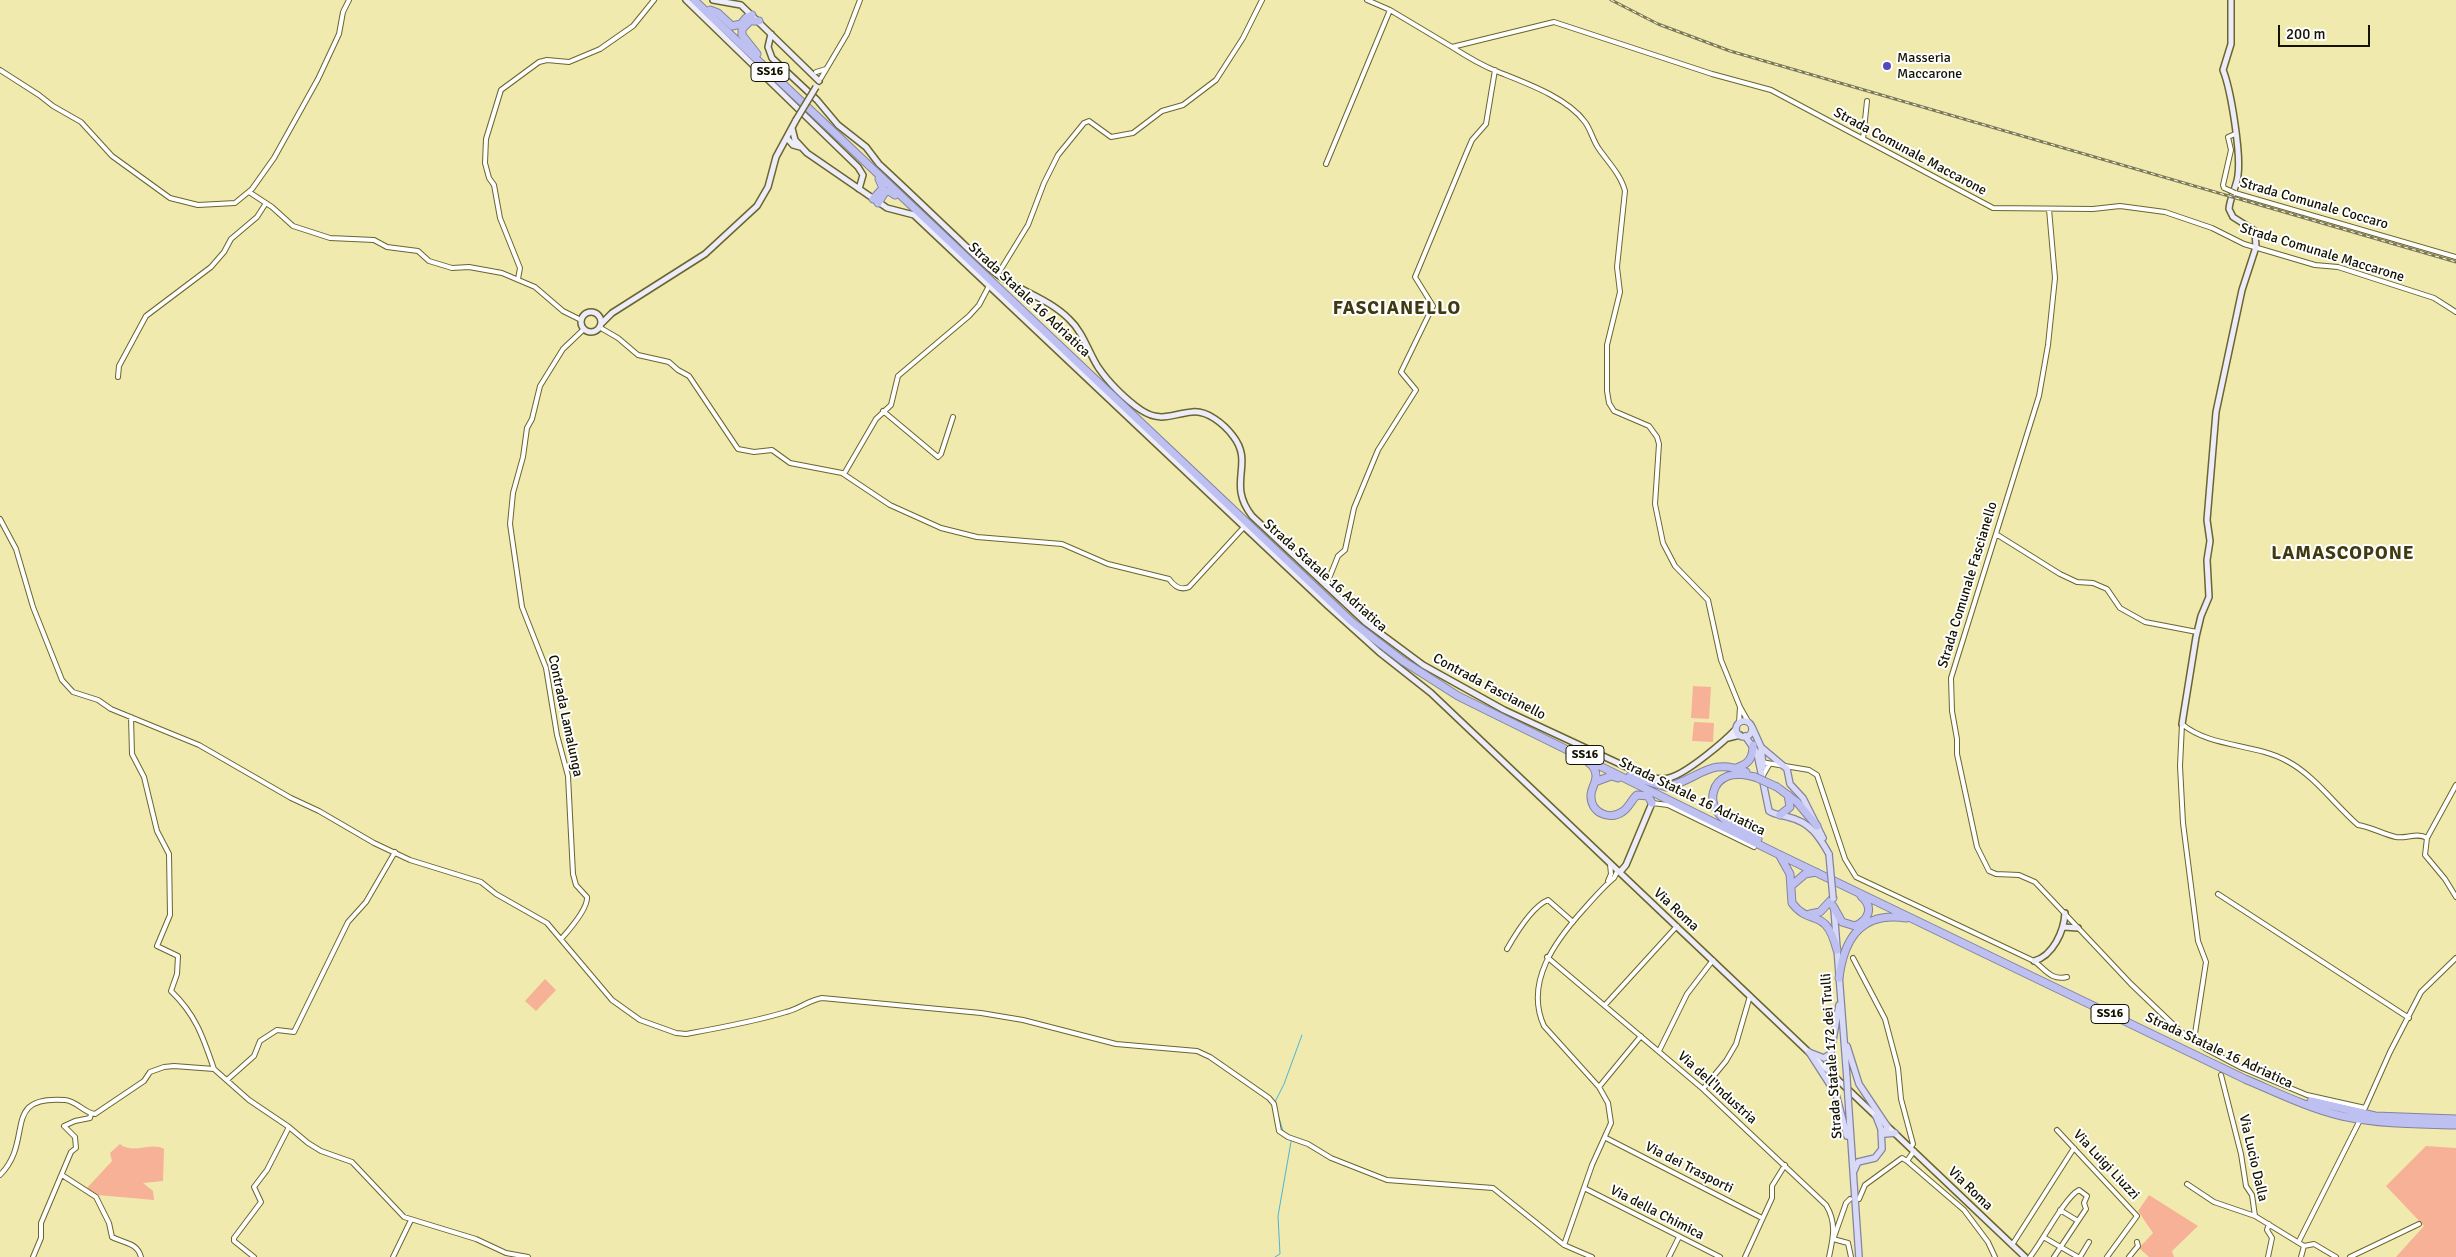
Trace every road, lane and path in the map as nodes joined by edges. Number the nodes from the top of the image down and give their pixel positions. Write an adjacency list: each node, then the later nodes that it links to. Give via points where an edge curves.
1 (349, 0): 39 (street, via 318,79 274,158)
2 (654, 0): 47 (street, via 633,26 600,49 569,62 539,62 501,90 486,140 485,163 494,185 500,218 520,268)
3 (686, 0): 38 (street, via 862,172 862,179)
4 (694, 0): 32 (highway, Strada Statale 16 Adriatica / SS16)
5 (700, 0): 12 (highway, Strada Statale 16 Adriatica / SS16)
6 (713, 0): 11 (street, via 736,3)
7 (860, 0): 22 (street, via 847,34)
8 (1262, 0): 46 (street, via 1216,80 1183,106 1162,111 1132,133 1111,138 1089,121 1084,123 1058,155 1028,225)
9 (1367, 0): 13 (street)
10 (2231, 0): 29 (street, via 2231,44 2222,70 2227,80)
11 (745, 9): 14 (highway)
12 (710, 10): 14 (highway, via 732,26); 20 (highway, Strada Statale 16 Adriatica / SS16)
13 (1390, 10): 19 (street); 37 (street)
14 (749, 18): 15 (highway); 20 (highway, via 742,34)
15 (759, 21): 16 (street)
16 (772, 34): 17 (street); 18 (street)
17 (777, 40): 18 (street); 21 (street)
18 (768, 47): 32 (street, via 772,58 817,100)
19 (1452, 47): 24 (street); 31 (street, Strada Comunale Maccarone, via 1554,22 1771,90)
20 (757, 54): 32 (highway, Strada Statale 16 Adriatica / SS16)
21 (808, 69): 25 (street); 26 (street)
22 (826, 69): 25 (street); 26 (street)
23 (0, 70): 39 (street, via 82,122 112,156 170,198 198,205 227,203 235,202)
24 (1495, 70): 62 (street, via 1486,124 1469,147 1415,276 1433,306 1401,372 1416,390 1378,450 1354,508 1345,550 1338,556); 64 (street, via 1563,103 1578,115 1622,180 1625,191 1617,267 1620,292 1607,345 1609,403 1614,411 1649,426 1657,437 1655,504 1663,543 1675,566 1708,600 1722,660)
25 (816, 72): 26 (street)
26 (820, 80): 28 (street, bridge)
27 (1868, 101): 31 (street)
28 (792, 128): 30 (street); 33 (street)
29 (2235, 134): 44 (street, via 2238,174 2229,209 2233,217 2255,231); 45 (street, Strada Comunale Coccaro, via 2228,137 2231,150 2224,188)
30 (787, 138): 33 (street); 34 (street)
31 (1863, 139): 43 (street, Strada Comunale Maccarone, via 1993,208)
32 (849, 140): 35 (highway, Strada Statale 16 Adriatica / SS16)
33 (794, 142): 34 (street); 38 (street)
34 (781, 149): 50 (street, via 764,197 738,224 705,254)
35 (858, 149): 36 (highway, Strada Statale 16 Adriatica / SS16); 46 (street, Contrada Fascianello, via 879,164); 79 (highway, Strada Statale 16 Adriatica / SS16, via 1363,626 1420,668 1460,692)
36 (863, 160): 40 (highway, via 883,185); 42 (highway, Strada Statale 16 Adriatica / SS16)
37 (1326, 164)
38 (856, 187): 40 (street)
39 (250, 192): 41 (street)
40 (875, 201): 42 (highway, via 889,191); 48 (street, Via Roma, via 887,208 914,215)
41 (266, 203): 47 (street, via 286,222 314,234 374,240 387,247 418,251 429,261 452,268 494,271); 55 (street, via 257,217 231,239 211,267 146,316 119,366)
42 (911, 206): 72 (highway, Strada Statale 16 Adriatica / SS16, via 1352,622 1403,661 1458,696)
43 (2049, 209): 44 (street, Strada Comunale Maccarone, via 2120,206 2165,212); 61 (street, Strada Comunale Fascianello, via 2055,278 2048,345 2039,396)
44 (2256, 247): 49 (street, Strada Comunale Maccarone, via 2314,265 2338,267 2434,298); 63 (street, via 2242,290 2216,412 2207,520 2209,597)
45 (2456, 257)
46 (998, 274): 62 (street, Contrada Fascianello, via 1066,316 1099,368 1140,409 1166,418 1192,412 1205,414 1232,435 1243,460 1240,495 1244,507)
47 (518, 279): 52 (street)
48 (989, 286): 56 (street, via 969,316 898,376 891,405); 60 (street, Via Roma, via 1100,394)
49 (2456, 312)
50 (612, 313): 51 (street); 53 (street)
51 (598, 315): 52 (street, via 589,312); 53 (street)
52 (581, 320): 54 (street)
53 (600, 326): 54 (street, via 593,332); 58 (street, via 638,355 674,364 689,376 738,449 754,452 772,450 790,463)
54 (584, 329): 110 (street, Contrada Lamalunga, via 566,344 540,386 527,428 510,524 522,607 546,668 557,735 568,776 573,874 576,885 587,897 582,913)
55 (118, 377)
56 (883, 411): 57 (street, via 938,457); 58 (street)
57 (953, 417)
58 (844, 474): 60 (street, via 890,505 941,528 977,537 1062,544 1108,564 1169,579 1174,586 1184,589)
59 (0, 520): 65 (street, via 16,550 33,607 62,680 73,692 98,700)
60 (1244, 526): 92 (street, Via Roma, via 1379,652 1431,693)
61 (1996, 534): 63 (street, via 2060,574 2107,589 2120,608 2146,622); 102 (street, Strada Comunale Fascianello, via 1951,678 1957,754 1977,847 1989,871 2035,882)
62 (1326, 586): 70 (street, Contrada Fascianello, via 1399,648 1463,689 1648,777 1671,778)
63 (2197, 632): 66 (street)
64 (1740, 707): 67 (street); 68 (street)
65 (131, 717): 88 (street, via 199,746); 132 (street, via 132,754 144,777 157,831 169,854 170,915 157,946 178,956 177,974 171,991 187,1007)
66 (2182, 724): 86 (street, via 2216,740 2256,748 2288,761 2358,825 2397,838 2422,835); 128 (street, via 2183,823 2198,941 2206,962)
67 (1750, 725): 68 (main road, via 1744,721); 69 (main road, via 1751,732); 71 (main road)
68 (1738, 726): 69 (main road); 70 (street, Contrada Fascianello)
69 (1742, 736): 70 (street, Contrada Fascianello); 71 (main road)
70 (1727, 738)
71 (1757, 746): 73 (main road); 74 (main road); 76 (highway, via 1748,763)
72 (1574, 753): 79 (highway, Strada Statale 16 Adriatica / SS16); 80 (highway, via 1592,766)
73 (1764, 763): 74 (street); 78 (main road)
74 (1782, 764): 75 (street); 77 (main road)
75 (1795, 767): 77 (main road); 117 (street, via 1817,775 1845,859 1856,877)
76 (1736, 768): 78 (highway); 79 (highway, via 1713,767 1666,787)
77 (1790, 775): 85 (main road, via 1790,784 1803,798)
78 (1759, 777): 82 (highway, bridge); 84 (main road, via 1767,806 1773,814); 91 (highway, via 1740,774 1721,780 1713,793 1714,807 1731,824)
79 (1628, 778): 80 (highway, via 1611,776); 89 (highway, Strada Statale 16 Adriatica / SS16); 91 (highway, Strada Statale 16 Adriatica / SS16)
80 (1595, 782): 83 (highway, via 1590,797 1602,814 1617,815 1637,794 1648,796)
81 (2456, 785): 86 (street)
82 (1788, 794): 84 (highway, via 1790,807); 85 (highway)
83 (1652, 803): 87 (street, via 1668,804); 94 (street)
84 (1780, 815): 90 (main road, via 1811,827)
85 (1817, 826): 90 (main road)
86 (2427, 838): 99 (street, via 2427,860)
87 (1754, 847)
88 (394, 852): 110 (street, via 428,867 481,882 548,923); 135 (street, via 366,902 348,922 294,1032 277,1030 260,1041 254,1056)
89 (1778, 854): 93 (highway, Strada Statale 16 Adriatica / SS16); 96 (highway, via 1787,865)
90 (1829, 854): 100 (main road, Strada Statale 172 dei Trulli, bridge)
91 (1787, 855): 140 (highway, Strada Statale 16 Adriatica / SS16, via 2279,1090 2327,1106 2375,1116)
92 (1609, 862): 94 (street, Via Roma); 95 (street)
93 (1816, 872): 96 (highway, via 1805,874); 97 (highway, Strada Statale 16 Adriatica / SS16)
94 (1620, 873): 95 (street); 95 (street); 106 (street, Via Roma)
95 (1613, 876): 105 (street)
96 (1791, 886): 103 (highway, via 1792,903)
97 (1856, 891): 101 (highway, via 1869,906 1867,918 1861,923 1848,925 1842,922); 107 (highway, Strada Statale 16 Adriatica / SS16)
98 (2218, 894): 126 (street)
99 (2456, 897)
100 (1833, 898): 101 (main road, Strada Statale 172 dei Trulli); 103 (highway, via 1820,912)
101 (1833, 906): 112 (main road, Strada Statale 172 dei Trulli)
102 (2065, 913): 104 (street, Strada Comunale Fascianello); 108 (street)
103 (1807, 914): 112 (highway, via 1828,925)
104 (2072, 921): 108 (street); 109 (street, Strada Comunale Fascianello)
105 (1572, 922): 111 (street, via 1548,900 1543,902); 113 (street, via 1558,938)
106 (1677, 926): 116 (street, Via Roma); 123 (street)
107 (1929, 926): 119 (highway, via 1894,916 1882,917 1863,926 1844,948); 142 (highway, Strada Statale 16 Adriatica / SS16, via 2245,1079 2304,1104 2341,1116 2367,1120)
108 (2064, 927): 109 (street); 117 (street, via 2047,954)
109 (2078, 928): 128 (street, Strada Comunale Fascianello, via 2131,984 2180,1031)
110 (562, 938): 179 (street, via 612,1000 640,1020 676,1033 686,1034 765,1019 822,998 937,1008 1023,1020 1116,1044 1204,1053 1269,1098 1274,1104 1279,1130 1284,1135 1387,1180 1493,1188)
111 (1507, 949)
112 (1837, 950): 119 (main road, Strada Statale 172 dei Trulli)
113 (1548, 958): 123 (street, Via dell'Industria); 136 (street, via 1540,982 1538,1014 1544,1026)
114 (1853, 958): 151 (street, via 1886,1019)
115 (2456, 958): 126 (street, via 2421,992)
116 (1713, 960): 121 (street, Via Roma); 129 (street, via 1687,994)
117 (2034, 961): 118 (street, via 2055,977)
118 (2067, 977)
119 (1839, 978): 120 (main road, Strada Statale 172 dei Trulli)
120 (1840, 993): 125 (main road, Strada Statale 172 dei Trulli); 131 (main road)
121 (1750, 996): 122 (street, Via Roma); 124 (street)
122 (1756, 1001): 124 (street); 130 (street, Via Roma)
123 (1605, 1005): 127 (street, Via dell'Industria)
124 (1746, 1010): 137 (street, via 1736,1044)
125 (1842, 1017): 144 (main road, via 1859,1084); 149 (main road, Strada Statale 172 dei Trulli, bridge)
126 (2409, 1018): 128 (street, Strada Comunale Fascianello, via 2365,1108 2307,1095 2242,1068)
127 (1641, 1036): 129 (street, Via dell'Industria); 136 (street)
128 (2194, 1040)
129 (1659, 1052): 137 (street, Via dell'Industria)
130 (1809, 1052): 131 (main road, via 1820,1058); 133 (street, Via Roma); 153 (main road, via 1836,1094)
131 (1830, 1054): 133 (main road)
132 (214, 1069): 135 (street); 138 (street, via 164,1067 150,1072 136,1087)
133 (1830, 1071): 139 (street, Via Roma)
134 (2221, 1076): 164 (street, Via Lucio Dalla)
135 (227, 1080): 143 (street, via 256,1106)
136 (1599, 1087): 148 (street, via 1608,1103 1611,1123)
137 (1703, 1089): 155 (street, Via dell'Industria)
138 (91, 1114): 156 (street, via 73,1101 43,1099 33,1102 23,1109 14,1154); 157 (street, via 90,1118 64,1126 78,1143)
139 (1876, 1116): 144 (street, Via Roma); 147 (main road)
140 (2456, 1118)
141 (2358, 1122): 175 (street)
142 (2456, 1124)
143 (289, 1126): 166 (street, via 321,1151 352,1162 404,1217); 184 (street, via 268,1170 254,1187 261,1202 234,1238)
144 (1887, 1126): 146 (street, Via Roma); 147 (main road)
145 (2057, 1130): 150 (street, Via Luigi Liuzzi)
146 (1895, 1134): 147 (main road); 151 (street, Via Roma)
147 (1883, 1136): 152 (main road, via 1879,1154)
148 (1606, 1138): 160 (street); 165 (street, Via dei Trasporti)
149 (1850, 1141): 152 (main road, via 1854,1154); 153 (main road, Strada Statale 172 dei Trulli)
150 (2074, 1148): 178 (street); 199 (street, Via Luigi Liuzzi, via 2138,1216)
151 (1912, 1150): 154 (street); 178 (street, Via Roma)
152 (1862, 1160): 158 (main road)
153 (1852, 1161): 158 (main road, Strada Statale 172 dei Trulli)
154 (1906, 1161): 161 (street, via 1902,1158 1864,1185); 194 (street, via 1964,1210)
155 (1785, 1165): 165 (street, via 1772,1186 1772,1198); 167 (street, Via dell'Industria, via 1826,1206)
156 (0, 1175)
157 (62, 1175): 182 (street, via 41,1223 41,1238); 183 (street, via 92,1192 109,1223 112,1237 133,1245)
158 (1852, 1175): 193 (main road, Strada Statale 172 dei Trulli)
159 (2187, 1184): 164 (street, via 2214,1202)
160 (1584, 1188): 172 (street, Via della Chimica); 179 (street)
161 (1859, 1198)
162 (1850, 1199): 168 (street)
163 (2060, 1210): 169 (street); 169 (street, via 2079,1190 2087,1196 2086,1210); 173 (street)
164 (2255, 1216): 170 (street)
165 (1762, 1218): 190 (street)
166 (411, 1220): 185 (street); 186 (street, via 476,1239 506,1253)
167 (1834, 1220): 168 (street); 174 (street)
168 (1840, 1221): 174 (street)
169 (2078, 1221): 181 (street)
170 (2269, 1224): 175 (street); 201 (street, via 2267,1230 2272,1238)
171 (2419, 1224): 204 (street)
172 (1680, 1237): 188 (street); 189 (street, Via della Chimica)
173 (2045, 1238): 181 (street); 196 (street)
174 (1833, 1239): 191 (street); 192 (street, via 1848,1243)
175 (2299, 1241): 180 (street)
176 (2089, 1242): 198 (street)
177 (2137, 1242): 200 (street, via 2138,1246)
178 (2012, 1244): 195 (street, Via Roma)
179 (1564, 1245): 187 (street)
180 (2304, 1246): 202 (street); 203 (street, via 2314,1244)
181 (2061, 1247): 197 (street); 198 (street)
182 (33, 1257)
183 (141, 1257)
184 (254, 1257)
185 (394, 1257)
186 (528, 1257)
187 (1592, 1257)
188 (1669, 1257)
189 (1720, 1257)
190 (1745, 1257)
191 (1829, 1257)
192 (1851, 1257)
193 (1859, 1257)
194 (1995, 1257)
195 (2026, 1257)
196 (2030, 1257)
197 (2054, 1257)
198 (2079, 1257)
199 (2107, 1257)
200 (2129, 1257)
201 (2268, 1257)
202 (2302, 1257)
203 (2336, 1257)
204 (2350, 1257)

